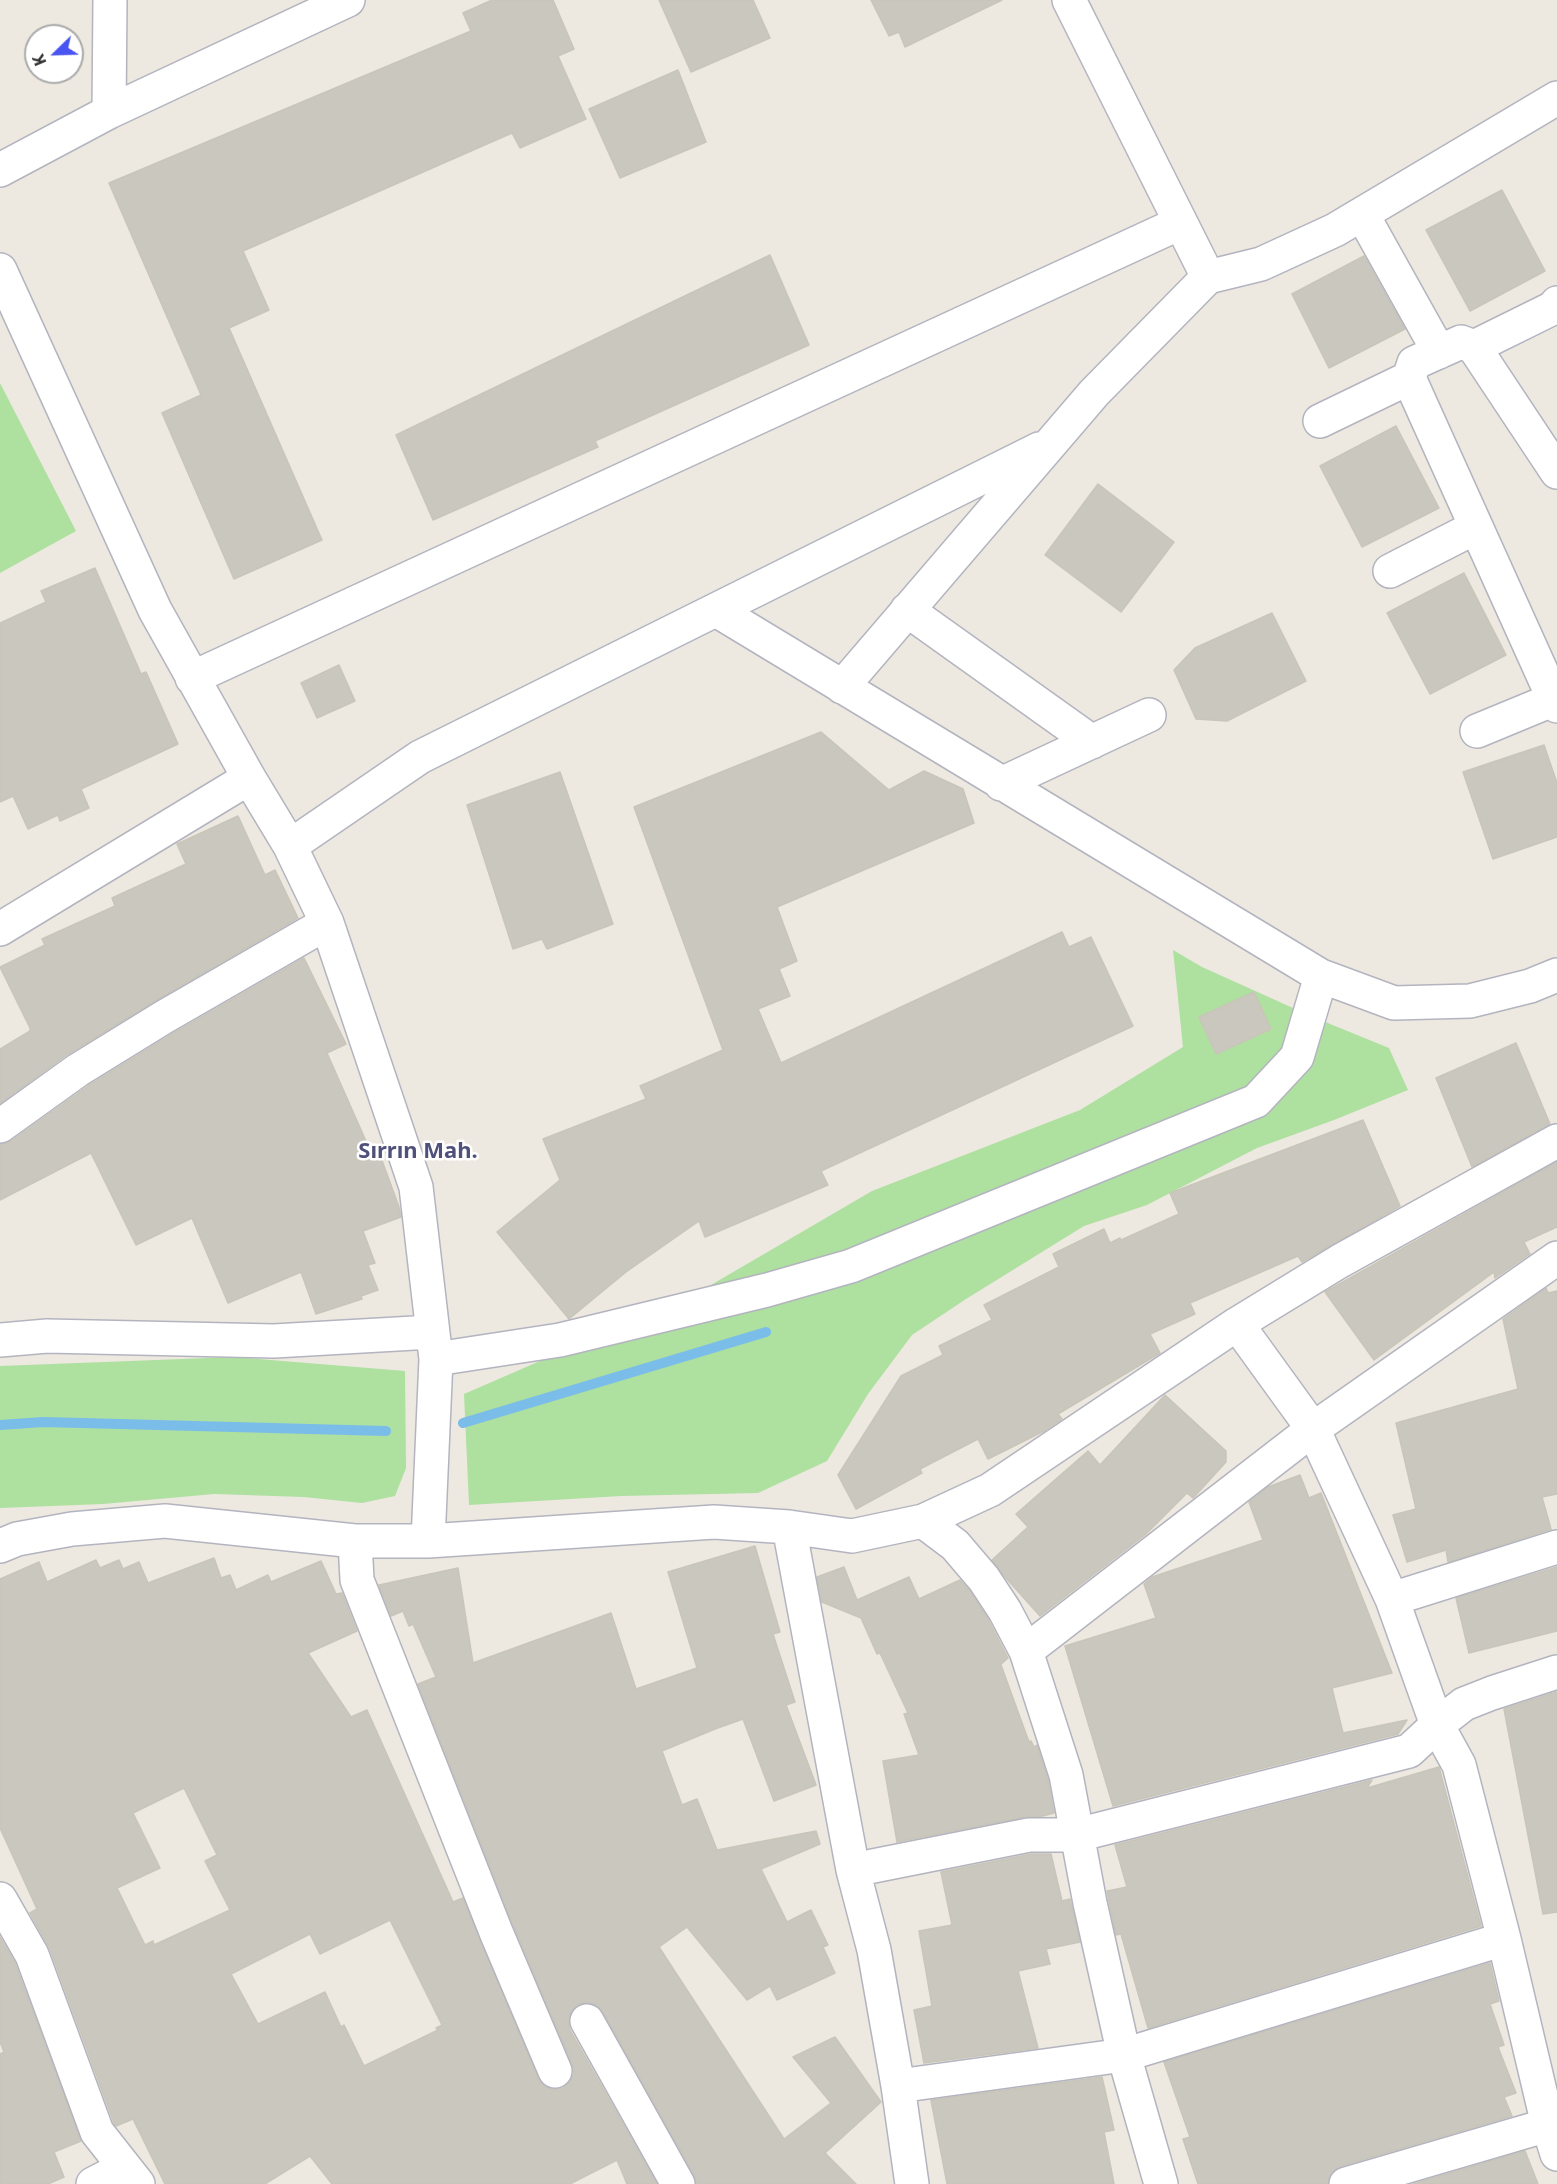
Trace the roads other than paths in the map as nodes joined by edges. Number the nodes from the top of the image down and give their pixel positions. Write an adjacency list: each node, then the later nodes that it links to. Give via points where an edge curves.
1 (110, 0): 5 (street)
2 (348, 0): 5 (street)
3 (1069, 0): 8 (street)
4 (1557, 98): 7 (street)
5 (109, 112): 6 (street)
6 (0, 171)
7 (1362, 214): 10 (street, via 1261,264); 13 (street)
8 (1180, 223): 10 (street); 22 (street)
9 (0, 270): 22 (street, via 155,610)
10 (1208, 277): 16 (street)
11 (1557, 303): 12 (street)
12 (1474, 347): 13 (street, via 1461,342); 17 (street)
13 (1439, 352): 14 (street, via 1414,363)
14 (1409, 378): 15 (street); 18 (street)
15 (1320, 421)
16 (1051, 442): 20 (street); 21 (street)
17 (1557, 472)
18 (1476, 527): 19 (street); 24 (street)
19 (1390, 571)
20 (716, 610): 23 (street); 30 (street, via 420,757)
21 (907, 610): 23 (street); 27 (street)
22 (192, 678): 28 (street)
23 (842, 687): 29 (street)
24 (1556, 701): 26 (street)
25 (1149, 715): 27 (street)
26 (1477, 731)
27 (1092, 742): 29 (street)
28 (249, 778): 30 (street); 32 (street)
29 (1001, 784): 34 (street)
30 (290, 846): 31 (street)
31 (327, 923): 35 (street, via 87,1064); 40 (street, via 416,1187)
32 (0, 929)
33 (1557, 975): 34 (street, via 1470,1001 1394,1003)
34 (1321, 976): 40 (street, via 1297,1057 1256,1101 851,1266 560,1340)
35 (0, 1126)
36 (1557, 1141): 38 (street, via 1340,1261)
37 (1557, 1258): 41 (street)
38 (1237, 1324): 41 (street); 42 (street, via 990,1490)
39 (0, 1340): 40 (street, via 47,1336)
40 (434, 1346): 45 (street)
41 (1313, 1429): 48 (street); 49 (street)
42 (923, 1521): 43 (street, via 852,1536); 49 (street, via 955,1545 984,1579)
43 (789, 1527): 45 (street, via 714,1522); 53 (street)
44 (355, 1541): 45 (street); 46 (street, via 165,1521 72,1529); 58 (street, via 357,1580)
45 (428, 1541)
46 (0, 1546)
47 (1557, 1547): 48 (street)
48 (1392, 1599): 51 (street)
49 (1026, 1650): 52 (street, via 1066,1775)
50 (1557, 1672): 51 (street, via 1464,1704)
51 (1437, 1725): 52 (street, via 1409,1752); 55 (street, via 1459,1765)
52 (1077, 1835): 53 (street, via 1029,1835); 57 (street)
53 (853, 1870): 59 (street, via 874,1950)
54 (0, 1899): 61 (street, via 32,1954 97,2132)
55 (1504, 1939): 57 (street); 60 (street)
56 (587, 2021): 63 (street)
57 (1124, 2055): 59 (street); 65 (street)
58 (555, 2071)
59 (898, 2086): 64 (street)
60 (1552, 2140): 66 (street)
61 (131, 2176): 62 (street)
62 (93, 2184)
63 (678, 2184)
64 (912, 2184)
65 (1161, 2184)
66 (1346, 2184)

